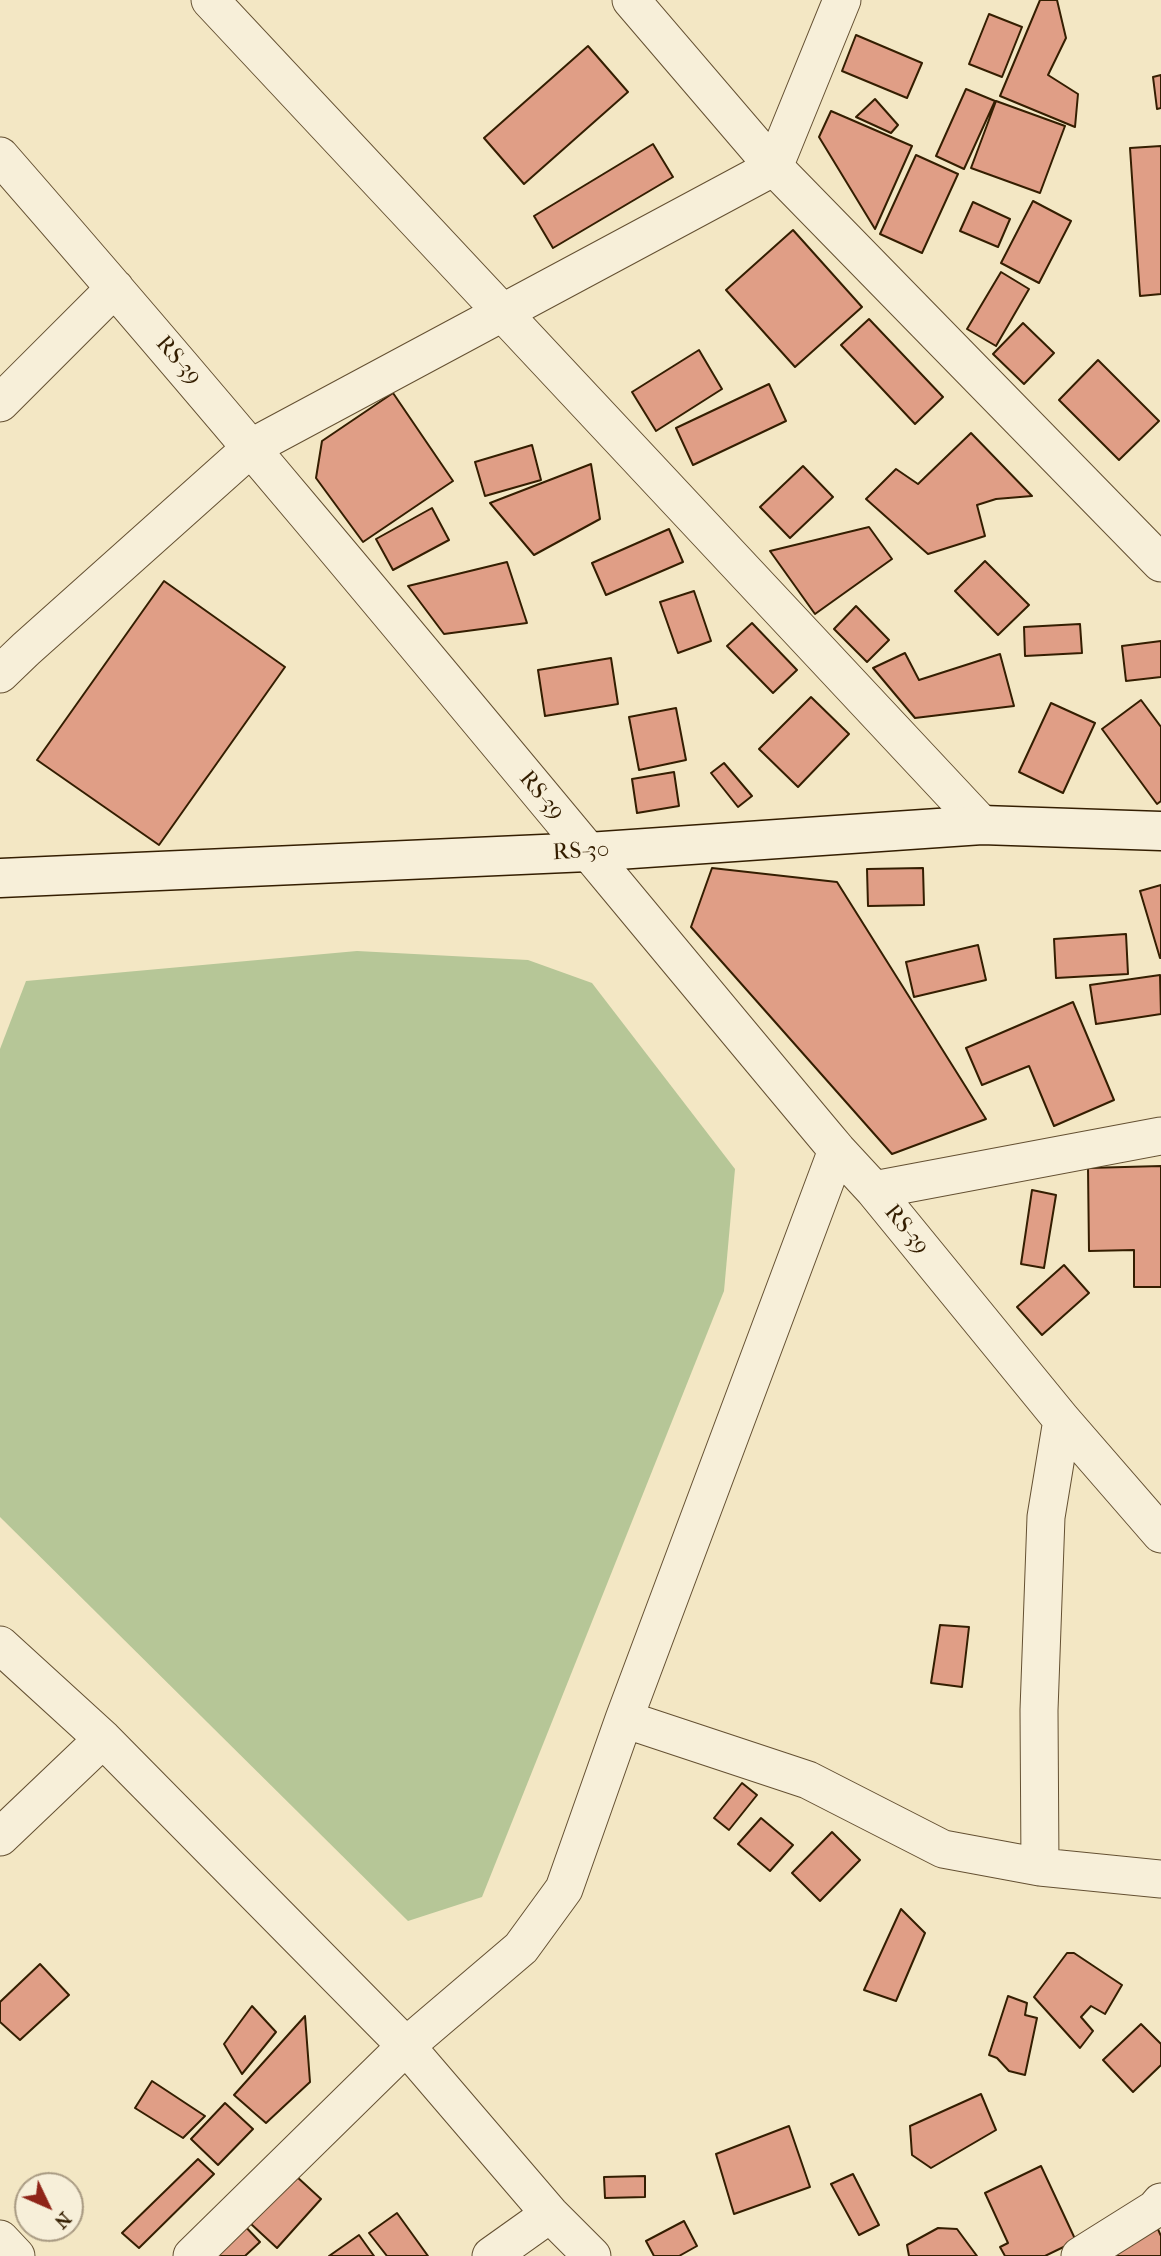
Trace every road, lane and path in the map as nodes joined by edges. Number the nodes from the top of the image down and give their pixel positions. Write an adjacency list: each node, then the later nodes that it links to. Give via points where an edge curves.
1 (210, 0): 7 (street)
2 (631, 0): 5 (street)
3 (842, 0): 5 (street)
4 (0, 156): 6 (street, RS-39)
5 (774, 167): 7 (street); 10 (street)
6 (115, 288): 8 (street); 9 (street, RS-39)
7 (502, 311): 9 (street); 13 (street)
8 (0, 403)
9 (252, 447): 11 (street); 15 (street, RS-39)
10 (1161, 563)
11 (13, 643): 12 (street)
12 (0, 674)
13 (982, 825): 14 (street, RS-30); 15 (street, RS-30)
14 (1161, 831)
15 (588, 852): 16 (street, RS-30); 18 (street, RS-39)
16 (0, 878)
17 (1161, 1136): 19 (street)
18 (837, 1150): 19 (street, RS-39); 23 (street)
19 (874, 1190): 20 (street, RS-39)
20 (1062, 1420): 21 (street, RS-39); 26 (street, via 1046,1517 1039,1710)
21 (1161, 1534)
22 (0, 1645): 24 (street)
23 (624, 1719): 26 (street, via 808,1780 943,1849); 28 (street, via 564,1889 520,1948)
24 (103, 1739): 25 (street); 28 (street)
25 (0, 1837)
26 (1040, 1867): 27 (street)
27 (1161, 1879)
28 (405, 2046): 30 (street); 33 (street)
29 (1161, 2202): 36 (street)
30 (550, 2214): 34 (street); 35 (street)
31 (0, 2239): 32 (street)
32 (16, 2256)
33 (192, 2256)
34 (491, 2256)
35 (592, 2256)
36 (1080, 2256)

